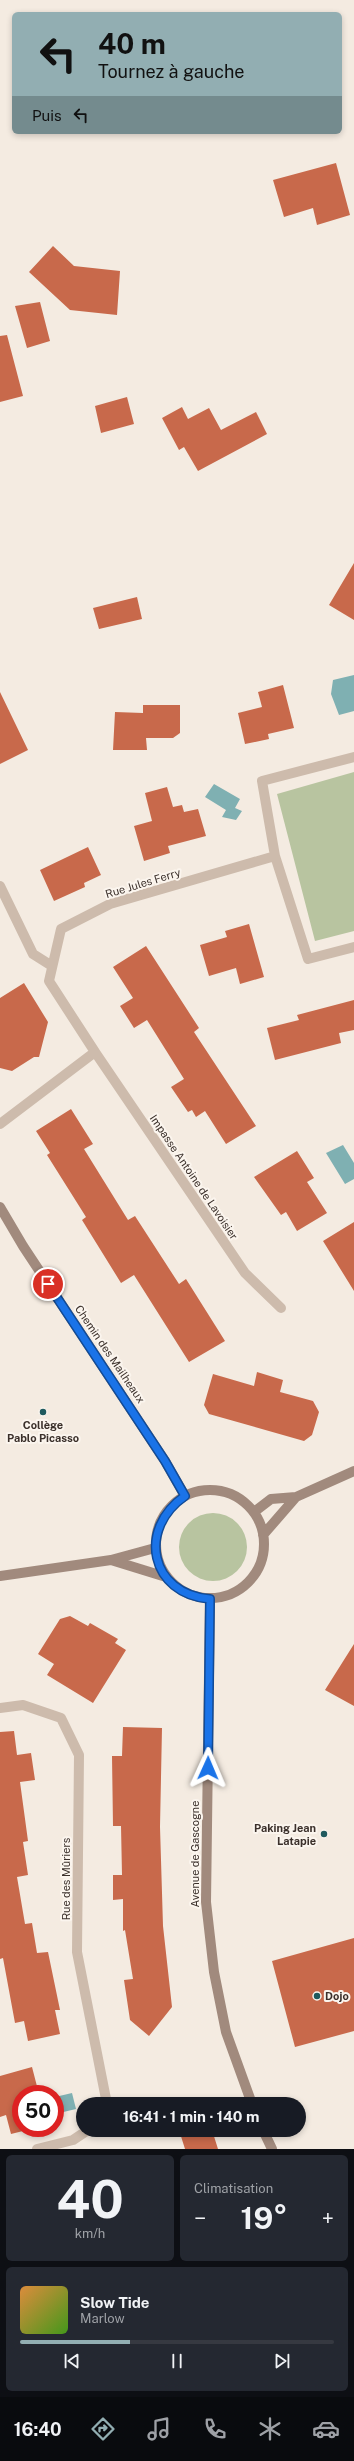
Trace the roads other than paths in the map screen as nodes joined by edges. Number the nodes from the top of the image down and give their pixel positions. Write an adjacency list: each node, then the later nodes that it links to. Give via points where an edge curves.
1 (354, 758): 2 (street, via 262,782)
2 (275, 856): 4 (street, via 308,959); 5 (street, Rue Jules Ferry, via 110,904 61,929)
3 (0, 886): 5 (street, via 33,954)
4 (354, 947)
5 (52, 966): 6 (street, Rue Jules Ferry, via 49,981)
6 (95, 1052): 7 (street); 9 (street, Impasse Antoine de Lavoisier, via 245,1273)
7 (0, 1124)
8 (0, 1207): 11 (main road, Chemin des Mailheaux, via 165,1461)
9 (281, 1308)
10 (354, 1471): 12 (main road)
11 (185, 1496): 13 (main road, via 206,1490 227,1492); 15 (main road, via 174,1503 162,1518)
12 (296, 1498): 13 (main road, via 271,1499); 14 (main road)
13 (254, 1512): 14 (main road)
14 (263, 1535): 19 (main road, via 264,1552 254,1576 235,1593)
15 (155, 1548): 16 (main road); 18 (main road)
16 (111, 1560): 17 (main road); 18 (main road)
17 (0, 1576)
18 (166, 1577): 19 (main road, via 181,1591)
19 (210, 1599): 22 (main road, Avenue de Gascogne, via 206,1902 214,1972 226,2032)
20 (0, 1708): 21 (street, Rue des Mûriers, via 23,1705 61,1718 79,1755 77,1952)
21 (106, 2097)
22 (249, 2097)
23 (78, 2137): 25 (street)
24 (266, 2137): 26 (main road)
25 (37, 2149)
26 (272, 2149)

